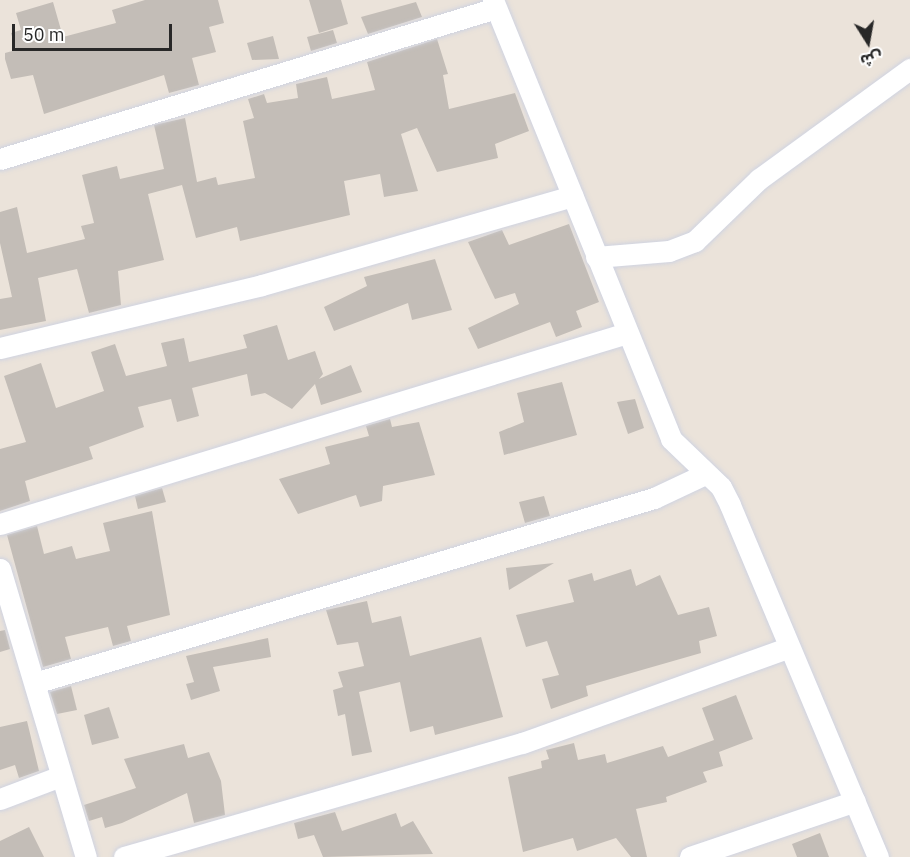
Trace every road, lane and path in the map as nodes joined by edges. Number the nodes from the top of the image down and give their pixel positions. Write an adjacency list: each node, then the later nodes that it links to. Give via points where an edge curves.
1 (495, 4): 3 (street); 4 (street)
2 (910, 69): 5 (street, via 759,179 695,241 669,250)
3 (0, 159)
4 (572, 196): 5 (street); 7 (street, via 262,285)
5 (596, 257): 6 (street)
6 (627, 333): 8 (street, via 671,439); 9 (street)
7 (0, 348)
8 (705, 474): 12 (street, via 730,504); 13 (street, via 654,498)
9 (0, 524)
10 (0, 569): 11 (street)
11 (7, 615): 13 (street)
12 (788, 648): 16 (street); 18 (street, via 512,746)
13 (38, 682): 14 (street)
14 (61, 776): 15 (street); 17 (street)
15 (0, 799)
16 (855, 801): 19 (street); 20 (street)
17 (86, 857)
18 (124, 857)
19 (690, 857)
20 (878, 857)

